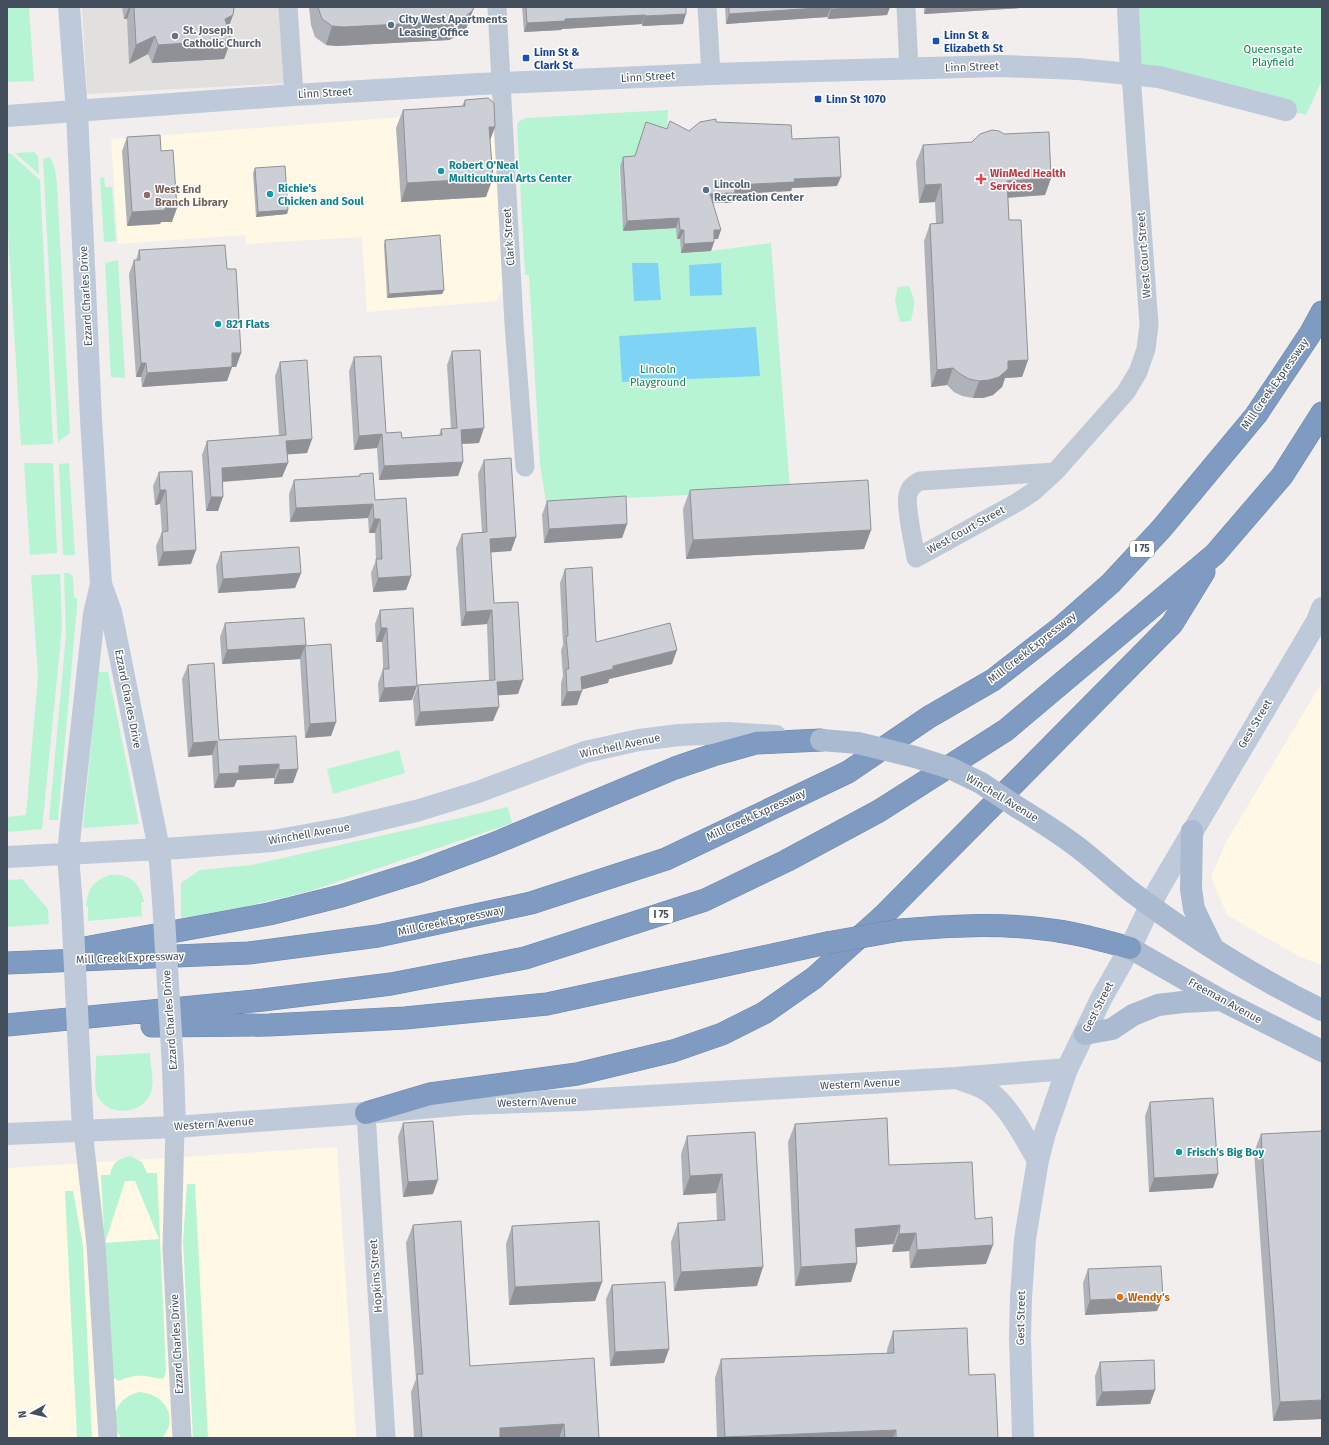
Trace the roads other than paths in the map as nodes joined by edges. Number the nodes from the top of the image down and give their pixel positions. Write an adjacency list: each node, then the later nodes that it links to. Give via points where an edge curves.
1 (69, 7): 13 (main road, Ezzard Charles Drive)
2 (288, 7): 11 (street)
3 (497, 7): 10 (street, Clark Street)
4 (707, 7): 8 (street)
5 (906, 7): 7 (street)
6 (1128, 7): 9 (main road, West Court Street)
7 (909, 69): 8 (main road, Linn Street); 9 (main road, Linn Street, via 1036,66)
8 (711, 74): 10 (main road, Linn Street)
9 (1131, 74): 12 (main road, Linn Street, via 1159,78); 18 (street, West Court Street, via 1149,325 1146,349 1138,372 1126,392)
10 (502, 84): 11 (main road, Linn Street); 17 (street, Clark Street, via 514,324)
11 (294, 95): 13 (main road, Linn Street)
12 (1286, 110)
13 (77, 112): 14 (main road, Linn Street); 20 (main road, Ezzard Charles Drive)
14 (7, 116)
15 (1322, 312): 30 (highway, Mill Creek Expressway / I 75, via 1256,415 1162,528 1111,583 1060,628 993,680 929,717 848,772 666,858 531,903 378,936 249,953)
16 (1322, 413): 19 (highway, I 75, via 1282,476)
17 (525, 467)
18 (1055, 472): 18 (street, West Court Street, via 1016,503 916,558 907,500 914,484 920,481)
19 (1215, 554): 33 (highway, I 75, via 1006,730 879,811 786,861 705,900 525,958 391,984); 38 (highway, via 1172,624 1127,670 884,915 814,978 764,1013 722,1034 674,1051 577,1074 430,1094)
20 (101, 584): 24 (main road, Ezzard Charles Drive, via 111,612); 25 (main road, Ezzard Charles Drive, via 94,614)
21 (1321, 614): 23 (main road, Gest Street)
22 (821, 740): 24 (main road, Winchell Avenue, via 727,733 639,740 584,752 471,794 416,811 345,828 273,841); 27 (main road, Winchell Avenue, bridge, via 858,743 915,757 950,768 981,783 1084,852); 30 (highway, via 756,743 712,755 493,844 418,872 340,896 269,914)
23 (1192, 831): 27 (main road, Gest Street); 29 (main road, via 1191,889 1194,909)
24 (159, 849): 25 (main road, Winchell Avenue); 39 (main road, Ezzard Charles Drive, bridge)
25 (68, 855): 26 (main road, Winchell Avenue); 40 (main road, Ezzard Charles Drive, bridge)
26 (7, 857)
27 (1150, 906): 28 (main road, Gest Street); 29 (main road)
28 (1130, 948): 31 (main road, Freeman Avenue); 33 (highway, bridge, via 1083,936 1009,926 900,930 827,943 547,1004 405,1018 269,1025); 34 (main road, Gest Street, via 1102,997)
29 (1213, 948): 32 (main road)
30 (7, 963)
31 (1221, 1000): 34 (main road, via 1158,1005 1133,1015 1112,1029); 35 (main road, Freeman Avenue)
32 (1322, 1010)
33 (7, 1026)
34 (1085, 1034): 36 (main road, Gest Street)
35 (1322, 1051)
36 (1067, 1069): 37 (main road, Western Avenue); 42 (main road, Gest Street)
37 (956, 1078): 38 (main road, Western Avenue, via 580,1100 466,1104); 42 (main road, via 984,1088 997,1099 1006,1108)
38 (366, 1113): 39 (main road, Western Avenue); 45 (street, Hopkins Street)
39 (175, 1127): 40 (main road, Western Avenue); 44 (street, Ezzard Charles Drive, via 172,1249)
40 (83, 1130): 41 (main road, Western Avenue); 43 (street, Ezzard Charles Drive, via 96,1244)
41 (7, 1134)
42 (1038, 1160): 46 (main road, Gest Street, via 1025,1239 1021,1297)
43 (108, 1438)
44 (182, 1438)
45 (386, 1438)
46 (1023, 1438)

